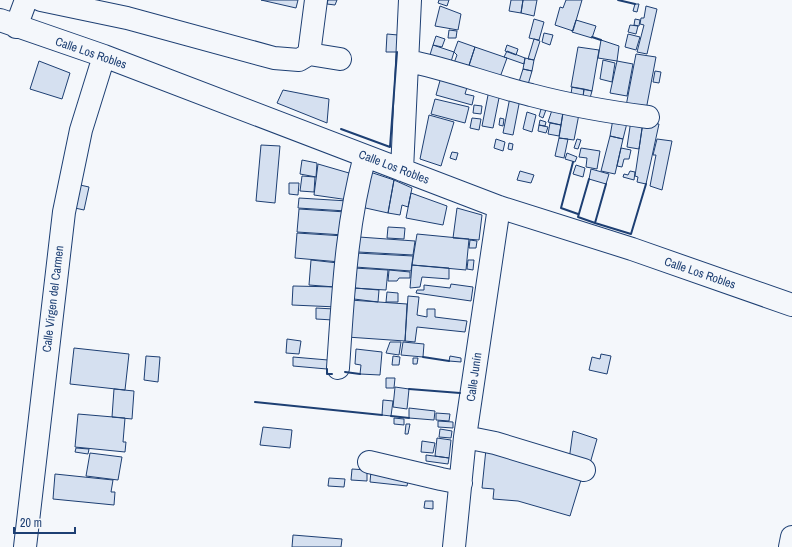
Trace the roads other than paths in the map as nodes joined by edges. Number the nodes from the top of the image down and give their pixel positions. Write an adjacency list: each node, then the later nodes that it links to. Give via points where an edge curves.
1 (26, 0): 5 (main road)
2 (41, 0): 6 (main road, via 127,18 274,58 299,60)
3 (316, 0): 6 (main road)
4 (410, 0): 9 (main road)
5 (8, 24): 7 (main road, Calle Los Robles)
6 (309, 54): 8 (main road)
7 (104, 56): 11 (main road, Calle Los Robles); 21 (main road, Calle Virgen del Carmen, via 81,130 64,212)
8 (340, 59)
9 (408, 60): 10 (main road, via 531,95); 12 (main road)
10 (648, 117)
11 (365, 156): 12 (main road, Calle Los Robles); 15 (main road, via 348,247)
12 (402, 170): 13 (main road, Calle Los Robles)
13 (499, 207): 14 (main road, Calle Los Robles, via 632,249); 16 (main road, Calle Junín)
14 (792, 305)
15 (338, 368)
16 (465, 437): 18 (main road, via 495,443); 19 (main road, Calle Junín)
17 (369, 462): 19 (main road)
18 (584, 470)
19 (461, 483): 22 (main road, Calle Junín)
20 (792, 537): 23 (main road)
21 (25, 547)
22 (454, 547)
23 (790, 547)

